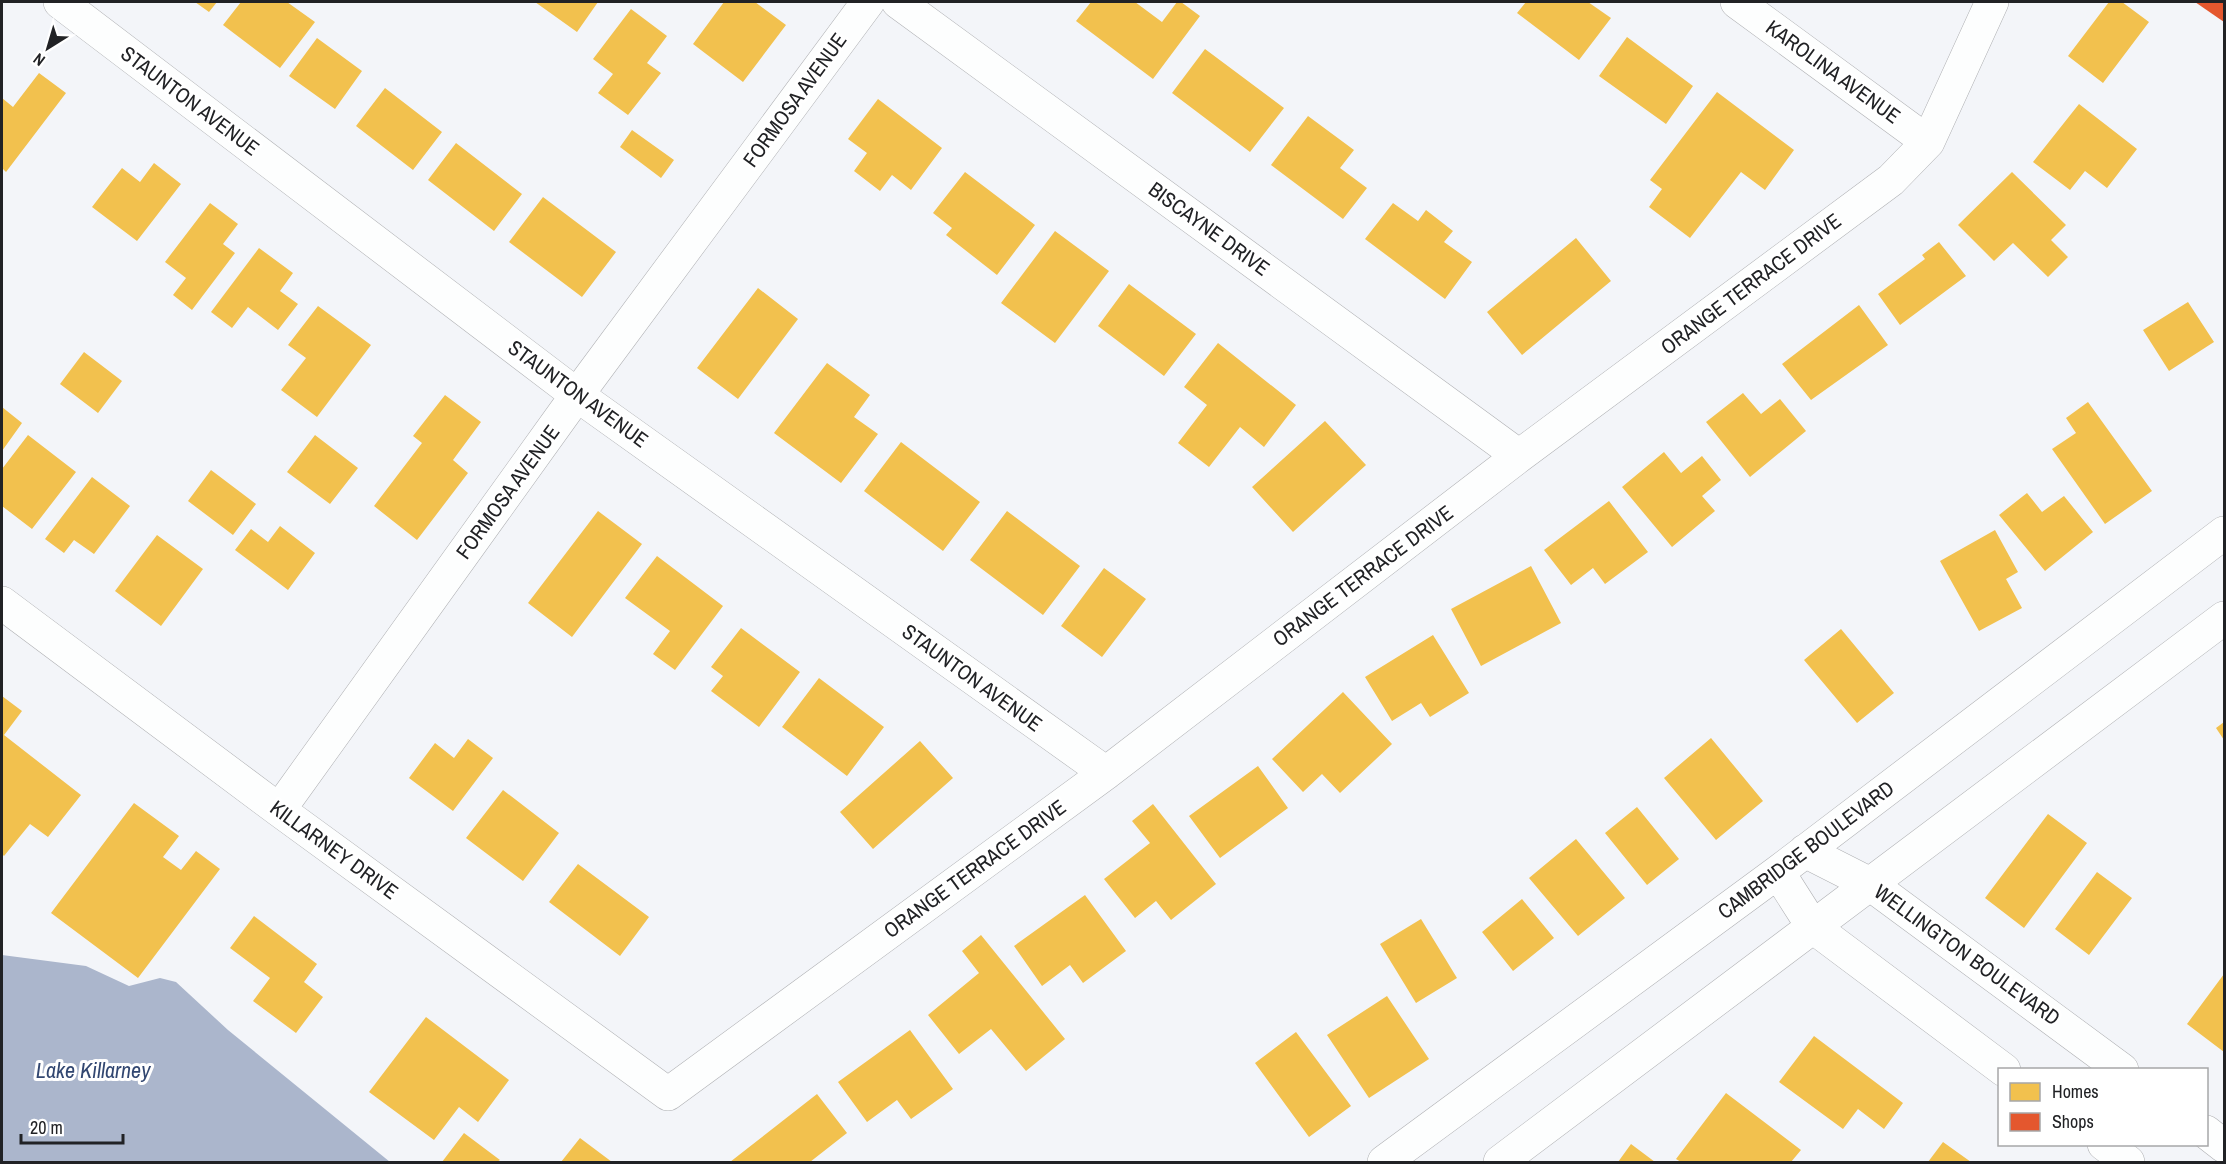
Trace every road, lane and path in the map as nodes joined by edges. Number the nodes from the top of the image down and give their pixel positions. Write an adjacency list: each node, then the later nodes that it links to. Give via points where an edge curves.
1 (60, 2): 7 (street, STAUNTON AVENUE)
2 (868, 2): 7 (street, FORMOSA AVENUE)
3 (898, 2): 8 (street, BISCAYNE DRIVE)
4 (1737, 2): 6 (street, KAROLINA AVENUE)
5 (1992, 2): 6 (street, ORANGE TERRACE DRIVE)
6 (1928, 142): 8 (street, ORANGE TERRACE DRIVE, via 1891,180)
7 (577, 395): 12 (street, STAUNTON AVENUE); 13 (street, FORMOSA AVENUE)
8 (1520, 456): 12 (street, ORANGE TERRACE DRIVE)
9 (2224, 533): 14 (street, CAMBRIDGE BOULEVARD)
10 (2, 603): 13 (street, KILLARNEY DRIVE)
11 (2224, 618): 16 (street)
12 (1106, 773): 20 (street, ORANGE TERRACE DRIVE)
13 (279, 810): 20 (street, KILLARNEY DRIVE)
14 (1805, 851): 15 (street, CAMBRIDGE BOULEVARD); 16 (street, WELLINGTON BOULEVARD)
15 (1778, 872): 17 (street); 24 (street, CAMBRIDGE BOULEVARD)
16 (1870, 884): 17 (street); 19 (street, WELLINGTON BOULEVARD)
17 (1814, 927): 18 (street); 25 (street)
18 (2001, 1068)
19 (2119, 1068)
20 (668, 1094)
21 (2208, 1134): 23 (street)
22 (2107, 1146): 26 (street)
23 (2224, 1146)
24 (1384, 1162)
25 (1500, 1162)
26 (2128, 1162)

